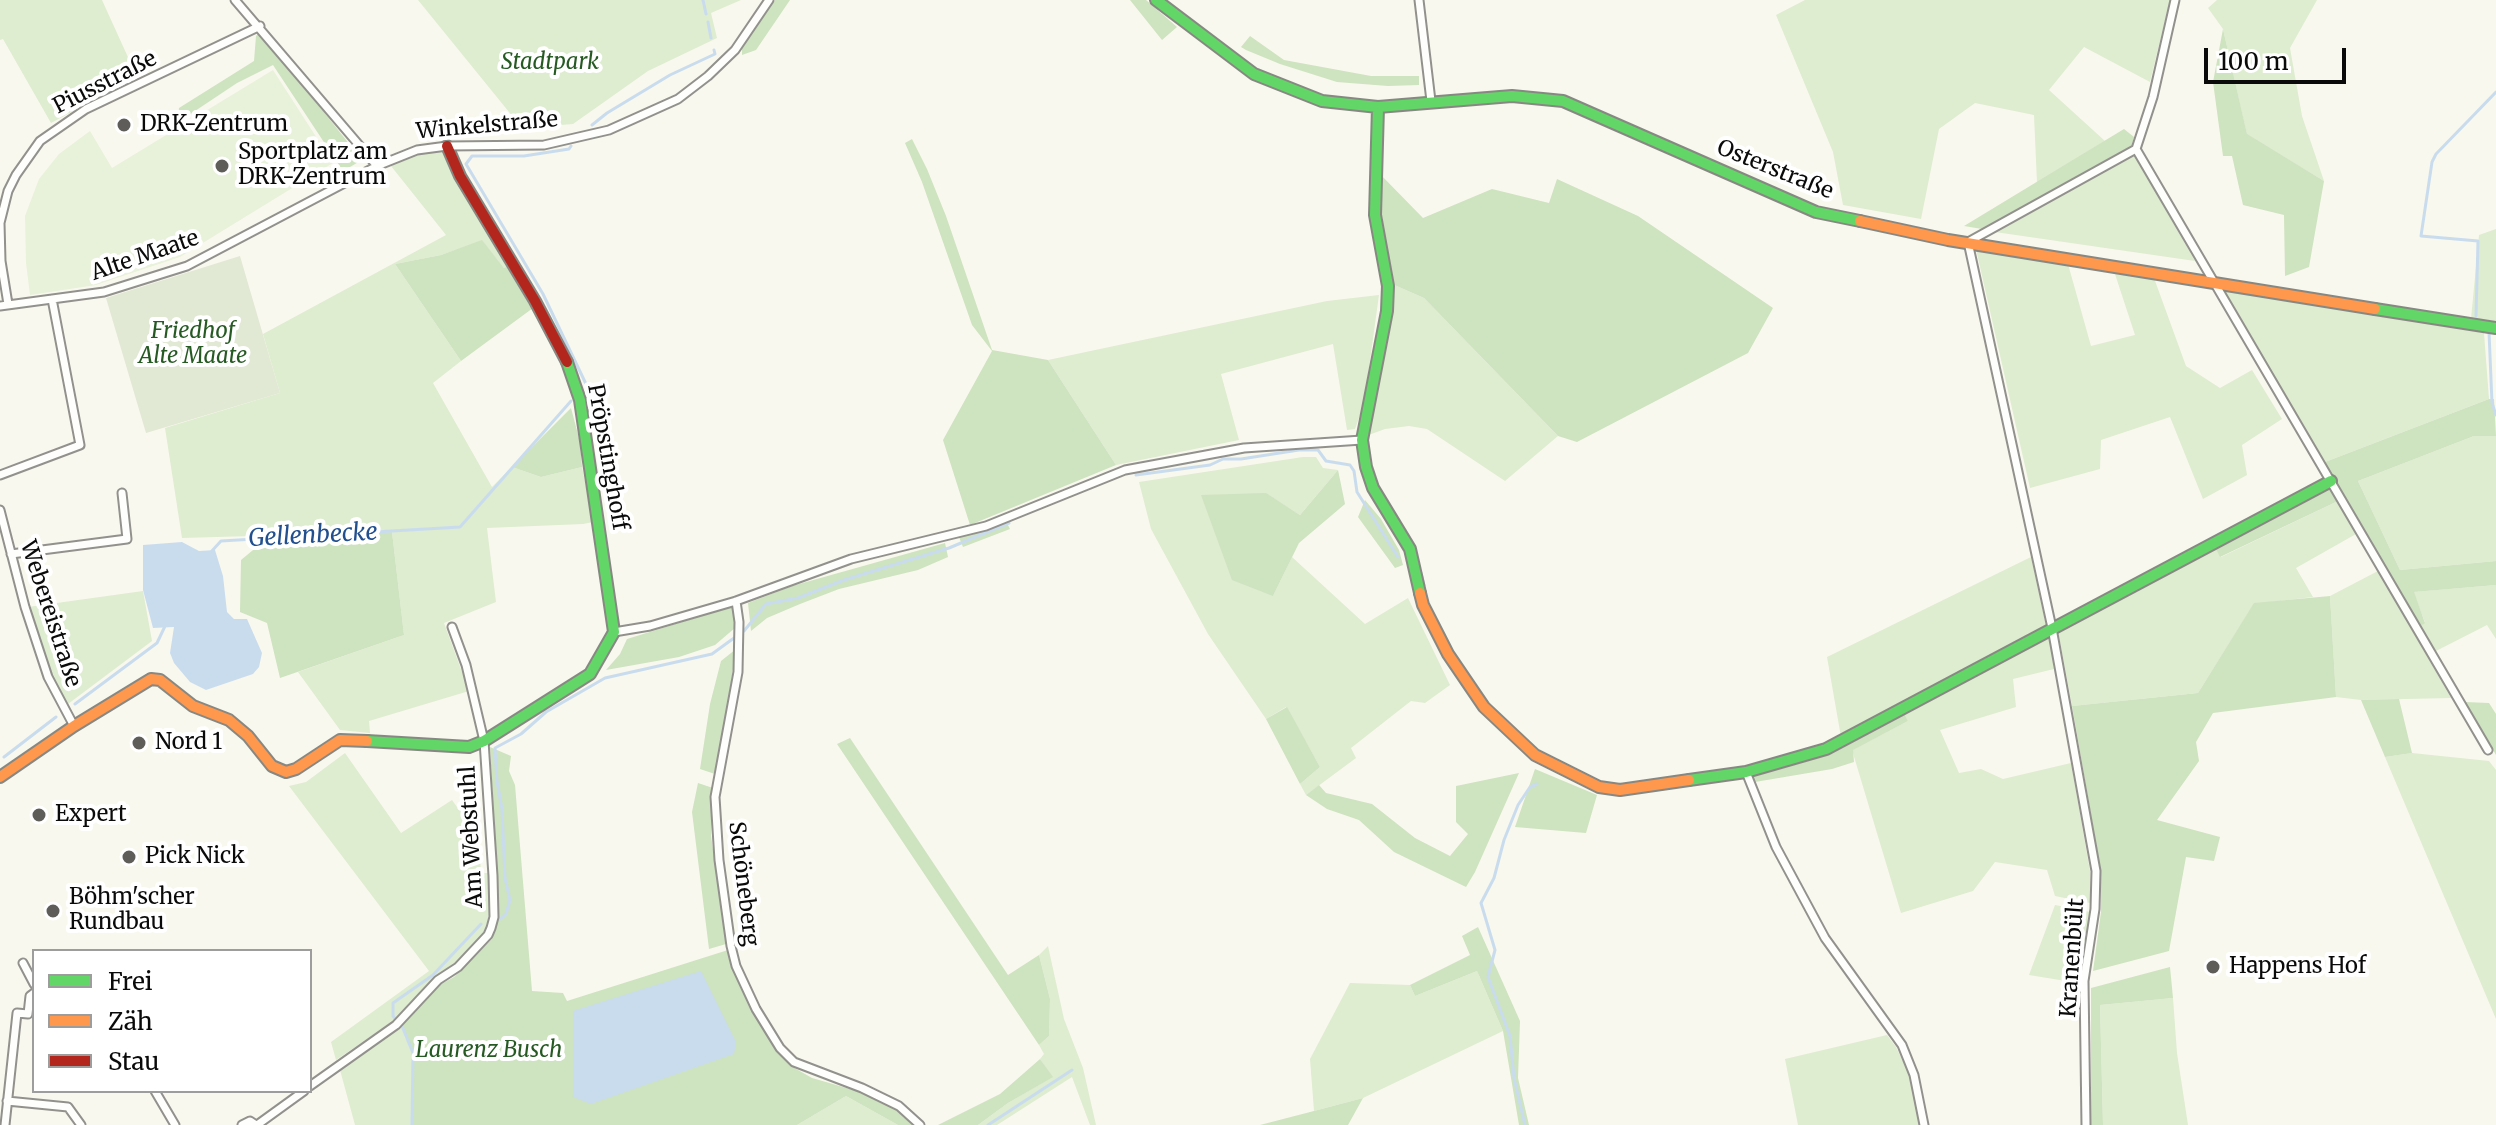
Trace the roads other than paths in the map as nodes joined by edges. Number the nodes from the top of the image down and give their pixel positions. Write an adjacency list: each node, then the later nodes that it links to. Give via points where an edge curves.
1 (235, 0): 6 (street)
2 (769, 0): 9 (street, Winkelstraße, via 735,50 678,99 609,130 544,145)
3 (1156, 0): 8 (street, via 1254,74 1322,101)
4 (1419, 0): 7 (street)
5 (2175, 0): 10 (street)
6 (260, 26): 11 (street); 15 (street, Piusstraße, via 99,103 40,141 8,191 0,223)
7 (1431, 101): 8 (street); 12 (street, Osterstraße, via 1512,96 1563,101 1816,212)
8 (1378, 107): 17 (street, via 1375,215 1388,286 1387,311)
9 (447, 146): 11 (street, Winkelstraße, via 417,150); 26 (street, Pröpstinghoff, via 570,367 580,400)
10 (2136, 149): 12 (street); 13 (street)
11 (377, 166): 14 (street, Alte Maate, via 187,266 104,292)
12 (1968, 242): 13 (street, Osterstraße); 25 (street, Kranenbült)
13 (2212, 282): 16 (street, Osterstraße); 19 (street)
14 (52, 299): 15 (street, Alte Maate); 18 (street, via 80,445)
15 (4, 305)
16 (2496, 328)
17 (1362, 440): 23 (street, via 1244,448 1125,470 986,526 851,559); 30 (street, via 1373,488 1410,549 1423,605 1448,654 1484,707 1535,755 1599,787 1620,790)
18 (0, 475)
19 (2331, 481): 25 (street); 29 (street)
20 (122, 493): 22 (street, via 127,539)
21 (0, 510): 22 (street, Webereistraße)
22 (11, 554): 27 (street, Webereistraße, via 48,677)
23 (736, 601): 26 (street); 45 (street, Schöneberg, via 738,672 715,797 736,966 756,1009 794,1062 899,1106)
24 (452, 627): 28 (street, Am Webstuhl)
25 (2052, 628): 30 (street, via 1837,744); 47 (street, Kranenbült, via 2096,871 2084,981)
26 (614, 632): 28 (street, via 590,674)
27 (74, 726): 28 (street, via 151,679 237,725 272,766 286,772 340,740 469,747); 31 (street)
28 (484, 741): 35 (street, Am Webstuhl, via 494,890 488,935 396,1025)
29 (2488, 750)
30 (1746, 772): 46 (street, via 1776,847 1825,938 1902,1045)
31 (0, 777)
32 (23, 963): 33 (street)
33 (32, 980)
34 (32, 994): 38 (street, via 28,1014 17,1013)
35 (312, 1085)
36 (156, 1093): 39 (street)
37 (301, 1093): 44 (street)
38 (7, 1101): 40 (street); 41 (street, via 68,1107)
39 (173, 1122): 42 (street)
40 (5, 1125)
41 (81, 1125)
42 (162, 1125)
43 (242, 1125): 44 (street)
44 (256, 1125)
45 (920, 1125)
46 (1924, 1125)
47 (2086, 1125)

